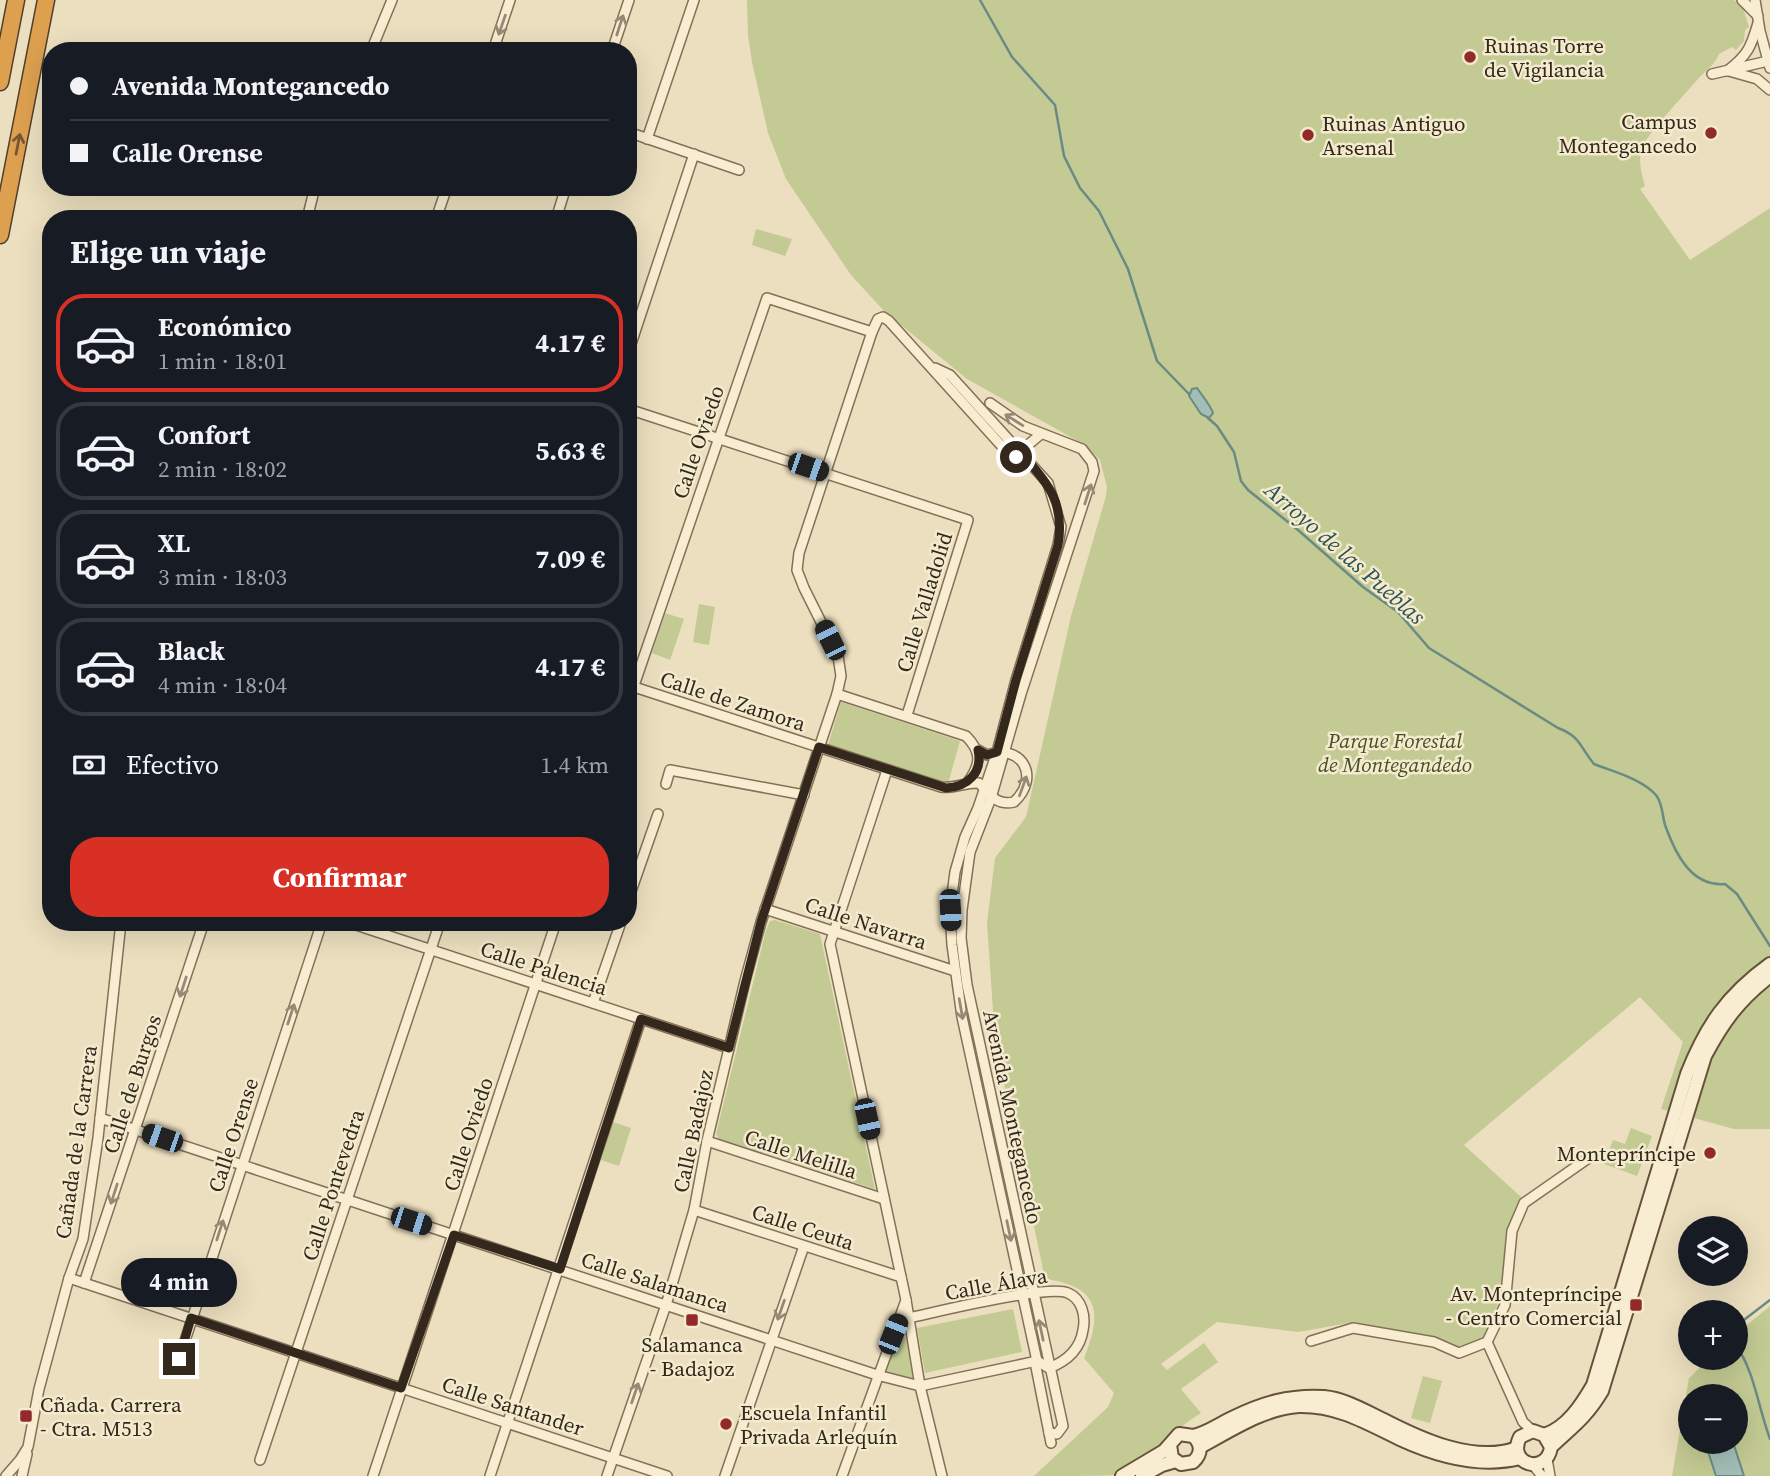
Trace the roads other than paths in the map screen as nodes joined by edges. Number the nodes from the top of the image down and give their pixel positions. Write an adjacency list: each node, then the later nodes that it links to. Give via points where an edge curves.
1 (16, 0): 16 (highway)
2 (46, 0): 22 (highway, one-way to 2)
3 (392, 0): 10 (street)
4 (510, 0): 11 (street, one-way to 11)
5 (629, 0): 12 (street, one-way to 5)
6 (694, 0): 19 (street)
7 (1742, 0): 9 (street)
8 (1755, 0): 9 (street)
9 (1758, 19): 13 (street); 14 (street, via 1750,49)
10 (375, 42)
11 (496, 42)
12 (615, 42)
13 (1769, 64): 14 (street)
14 (1727, 71): 15 (street); 17 (street, via 1756,79)
15 (1713, 74)
16 (0, 82)
17 (1770, 90)
18 (637, 135): 19 (street)
19 (647, 139): 20 (street)
20 (694, 154): 21 (street); 24 (street)
21 (739, 170)
22 (0, 235)
23 (881, 317): 25 (street, Calle Badajoz); 30 (street, Avenida Montegancedo, via 1009,453)
24 (637, 326)
25 (872, 332): 29 (street, Calle Oviedo, via 767,298); 31 (street, Calle Badajoz)
26 (990, 403): 28 (street, Avenida Montegancedo, one-way to 26)
27 (637, 412): 29 (street, Calle Valladolid)
28 (1041, 434): 30 (street); 33 (street, Avenida Montegancedo, one-way to 28, via 1094,471 1092,461 1082,449)
29 (718, 438): 31 (street, Calle Valladolid); 34 (street, Calle Oviedo)
30 (1023, 455): 32 (street, Avenida Montegancedo, via 1048,483)
31 (825, 473): 36 (street, Calle Badajoz, via 797,570 838,656 841,676); 37 (street, Calle Valladolid, via 968,520)
32 (1059, 516): 33 (street); 40 (street, Avenida Montegancedo, via 1058,545 1016,680)
33 (1078, 523): 40 (street, Avenida Montegancedo)
34 (637, 669)
35 (637, 688): 38 (street, Calle de Zamora)
36 (837, 694): 37 (street); 38 (street, Calle Badajoz)
37 (907, 715): 39 (street, via 962,734)
38 (819, 747): 41 (street, Calle de Zamora); 45 (street, Calle Badajoz)
39 (978, 750): 40 (street, via 987,755); 42 (street, via 979,765)
40 (1001, 752): 44 (street, Avenida Montegancedo); 46 (street, Avenida Montegancedo); 46 (street, one-way to 40, via 1014,802 1025,786 1026,767 1017,757)
41 (887, 770): 42 (street, Calle de Zamora, via 941,787); 57 (street)
42 (968, 782): 44 (street, Calle de Zamora)
43 (666, 784): 45 (street, via 670,770)
44 (985, 789): 46 (street); 60 (street, Avenida Montegancedo, via 965,837 950,910)
45 (804, 795): 49 (street, Calle Badajoz)
46 (991, 798): 82 (street, Avenida Montegancedo, via 970,852 961,937)
47 (658, 814): 48 (street)
48 (637, 874)
49 (765, 909): 57 (street, Calle Navarra); 65 (street, Calle Badajoz)
50 (120, 931): 66 (street, Cañada de la Carrera)
51 (201, 931): 67 (street, Calle de Burgos, one-way to 67)
52 (318, 931): 70 (street, Calle Orense, one-way to 52)
53 (374, 931): 58 (street, Calle Palencia)
54 (437, 931): 58 (street, Calle Pontevedra)
55 (553, 931): 62 (street, Calle Oviedo)
56 (618, 931): 63 (street)
57 (835, 931): 60 (street, Calle Navarra); 72 (street, via 830,944)
58 (430, 950): 62 (street, Calle Palencia); 71 (street, Calle Pontevedra)
59 (1770, 964): 100 (street, via 1728,999 1696,1052 1594,1385 1570,1418 1553,1431)
60 (956, 971): 82 (street, Avenida Montegancedo, one-way to 82, via 962,1017)
61 (1770, 976): 105 (street, via 1721,1024 1705,1056 1608,1377 1592,1408)
62 (536, 984): 63 (street, Calle Palencia); 74 (street, Calle Oviedo)
63 (593, 1003): 64 (street, Calle Palencia)
64 (641, 1019): 65 (street, Calle Palencia); 78 (street)
65 (729, 1048): 68 (street, Calle Badajoz)
66 (100, 1118): 67 (street, Calle Salamanca); 77 (street, Cañada de la Carrera, via 83,1240)
67 (135, 1129): 70 (street, Calle Salamanca); 76 (street, Calle de Burgos, one-way to 76)
68 (707, 1142): 72 (street, Calle Melilla); 73 (street, Calle Badajoz)
69 (1590, 1157): 91 (street, via 1524,1203 1512,1231 1505,1305)
70 (241, 1165): 71 (street, Calle Salamanca); 85 (street, Calle Orense, one-way to 70)
71 (345, 1199): 74 (street, Calle Salamanca); 92 (street, Calle Pontevedra)
72 (884, 1199): 79 (street)
73 (694, 1210): 75 (street, Calle Ceuta); 84 (street, Calle Badajoz)
74 (454, 1235): 78 (street, Calle Salamanca); 98 (street, Calle Oviedo)
75 (803, 1246): 79 (street, Calle Ceuta); 89 (street, one-way to 89)
76 (93, 1258): 77 (street); 81 (street, Calle de Burgos)
77 (74, 1265): 80 (street, Cañada de la Carrera)
78 (560, 1269): 84 (street, Calle Salamanca); 99 (street)
79 (901, 1277): 83 (street)
80 (69, 1278): 81 (street, Calle Santander); 103 (street, Cañada de la Carrera)
81 (84, 1283): 85 (street, Calle Santander)
82 (1028, 1293): 86 (street, Calle Álava); 94 (street, Avenida Montegancedo); 95 (street, Avenida Montegancedo, one-way to 82); 95 (street, Calle Álava, via 1068,1292 1082,1311 1079,1345 1069,1358)
83 (906, 1300): 86 (street); 87 (street)
84 (666, 1305): 89 (street, Calle Salamanca); 106 (street, Calle Badajoz, one-way to 84)
85 (191, 1318): 92 (street, Calle Santander); 93 (street, Calle Orense)
86 (909, 1318): 88 (street)
87 (893, 1334): 88 (street); 96 (street)
88 (912, 1336): 97 (street)
89 (771, 1339): 96 (street, Calle Salamanca); 117 (street)
90 (1311, 1341): 91 (street, via 1353,1328 1434,1342 1459,1353)
91 (1487, 1342): 100 (street)
92 (296, 1353): 98 (street, Calle Santander); 107 (street, Calle Pontevedra)
93 (179, 1359)
94 (1037, 1362): 95 (street); 95 (street, Avenida Montegancedo, via 1050,1438 1063,1426); 97 (street)
95 (1049, 1368)
96 (877, 1376): 97 (street, Calle Salamanca); 118 (street)
97 (920, 1386): 119 (street)
98 (401, 1388): 99 (street, Calle Santander); 113 (street, Calle Oviedo)
99 (507, 1423): 106 (street, Calle Santander); 114 (street)
100 (1531, 1431): 104 (street); 105 (street)
101 (1196, 1441): 102 (street, via 1179,1434); 104 (street, via 1298,1406 1348,1413 1447,1456 1485,1463); 108 (street, via 1198,1456 1193,1462)
102 (1170, 1445): 108 (street); 120 (street)
103 (28, 1447): 110 (street, Cañada de la Carrera); 112 (street)
104 (1518, 1453): 109 (street)
105 (1549, 1453): 109 (street); 123 (street)
106 (613, 1458): 115 (street, Calle Badajoz); 116 (street, Calle Santander)
107 (260, 1460)
108 (1175, 1461): 121 (street)
109 (1533, 1465): 122 (street)
110 (8, 1473): 111 (street, Cañada de la Carrera)
111 (0, 1474)
112 (22, 1476)
113 (373, 1476)
114 (490, 1476)
115 (607, 1476)
116 (667, 1476)
117 (725, 1476)
118 (842, 1476)
119 (942, 1476)
120 (1122, 1476)
121 (1142, 1476)
122 (1542, 1476)
123 (1550, 1476)

